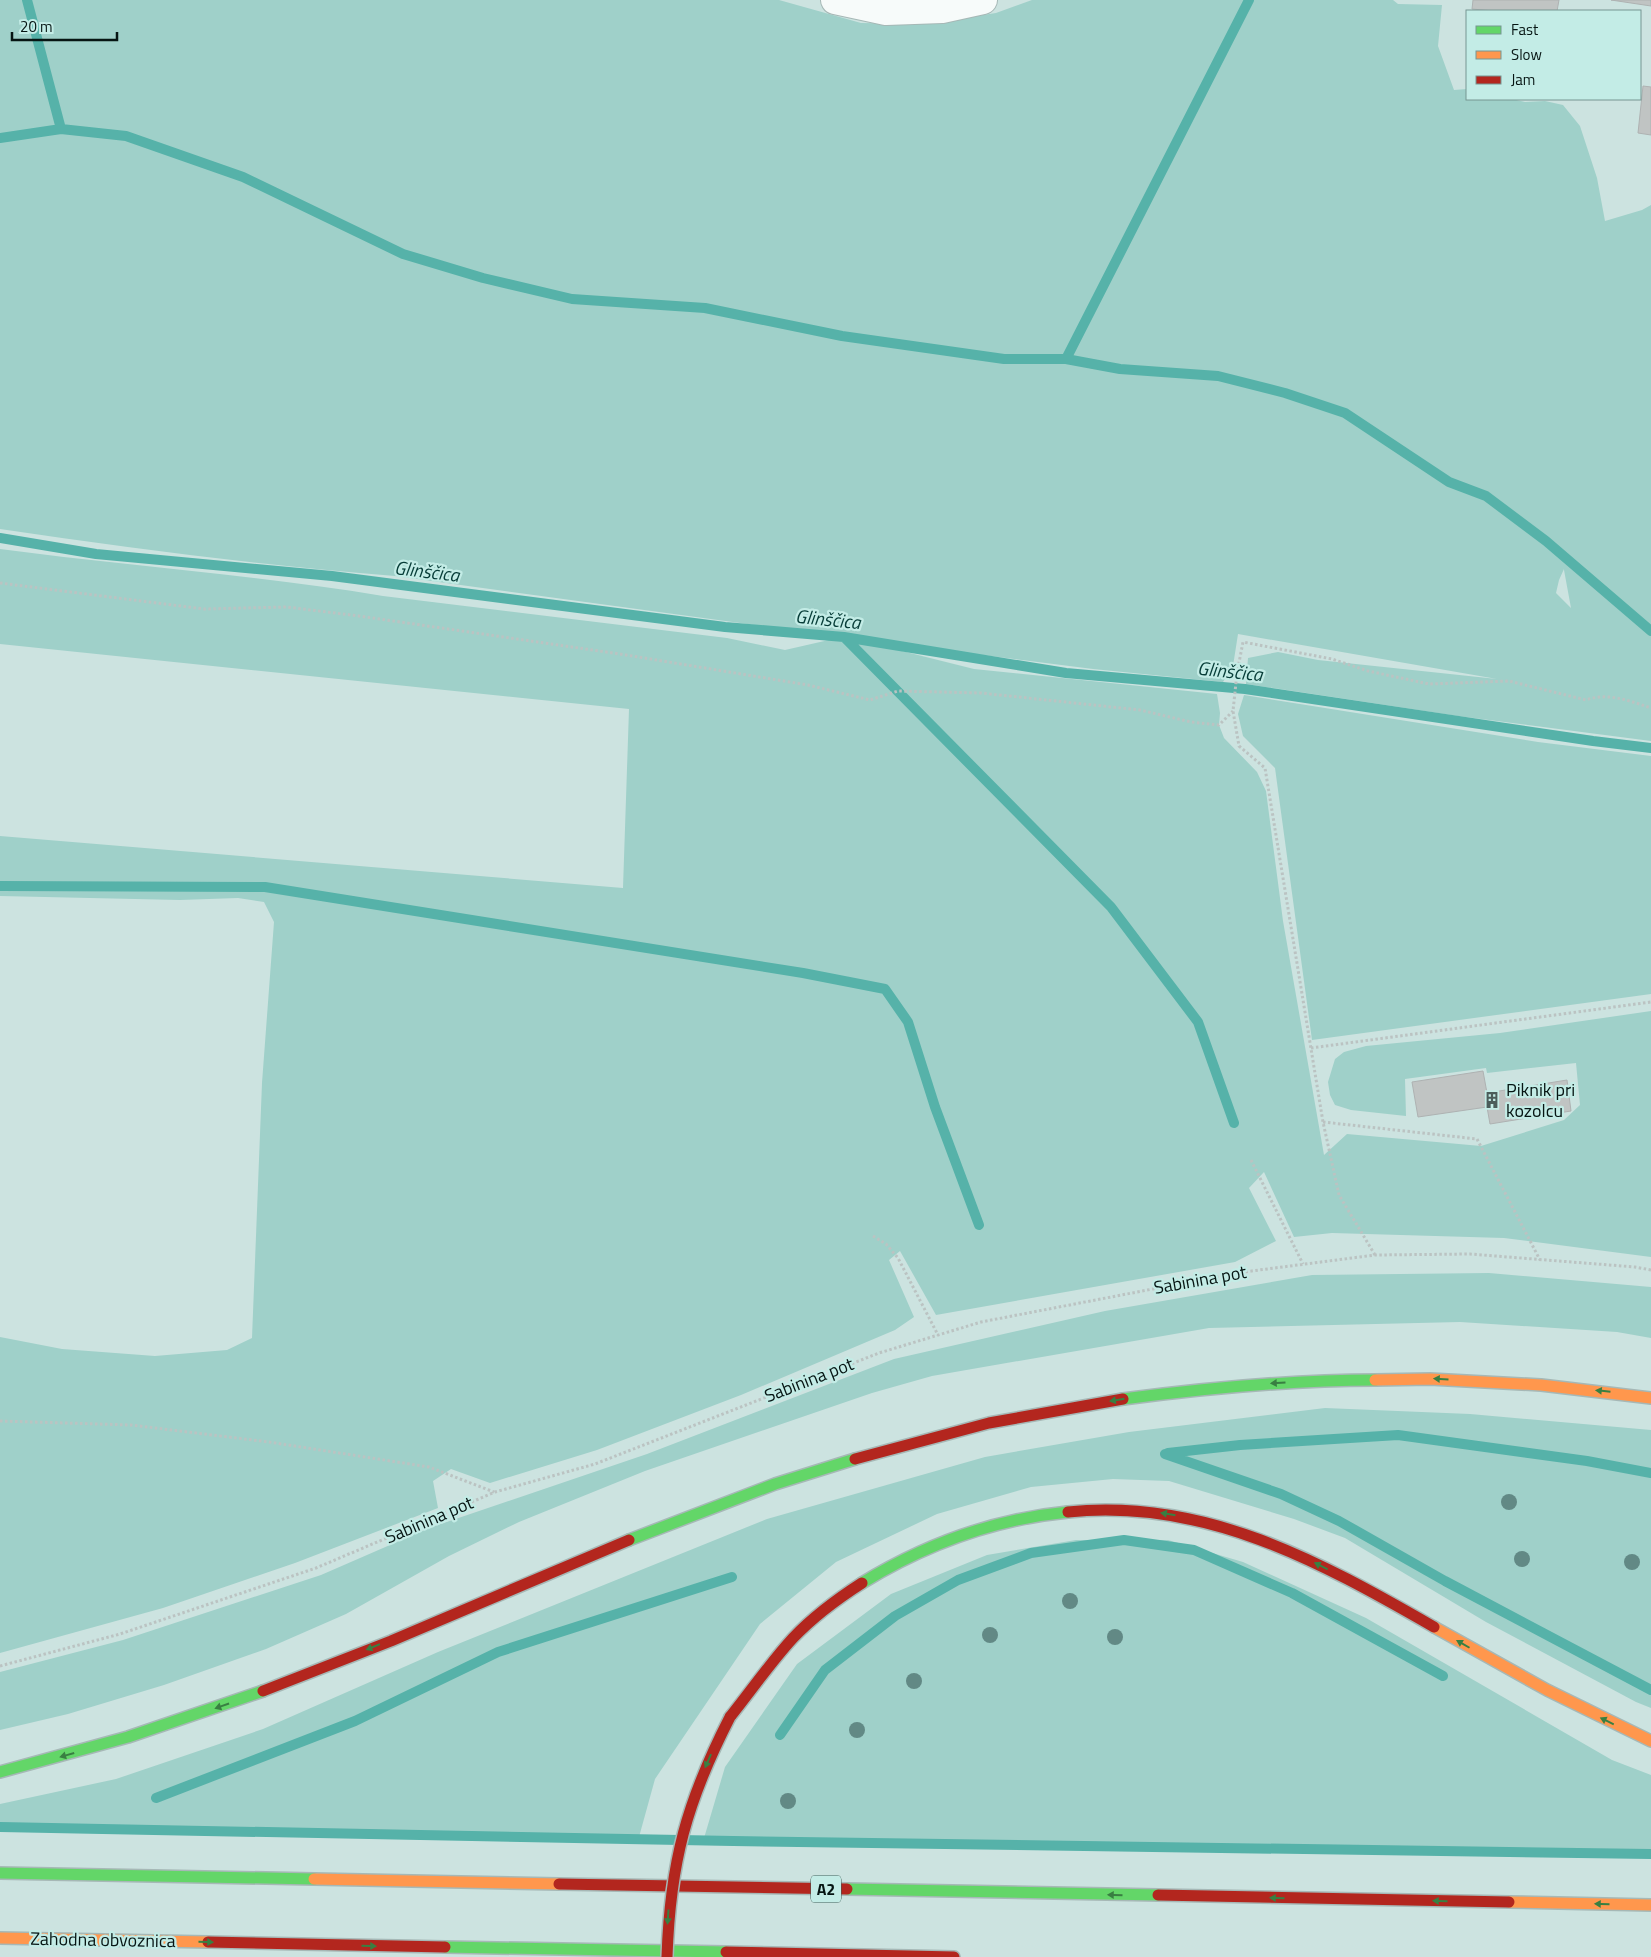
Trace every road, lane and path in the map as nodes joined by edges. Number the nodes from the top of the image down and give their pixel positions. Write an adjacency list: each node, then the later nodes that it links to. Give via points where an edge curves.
1 (835, 0): 2 (street, via 886,11 942,9)
2 (983, 0)
3 (0, 583): 5 (path, via 204,609 287,606 630,656 808,685 870,700 898,691 981,693 1140,710 1219,725)
4 (1651, 708): 5 (path, via 1624,699 1598,696 1586,700 1508,681 1429,684 1368,671 1332,659 1243,642)
5 (1233, 711): 7 (path, via 1239,746 1265,768)
6 (1651, 1002): 7 (path)
7 (1311, 1048): 8 (path)
8 (1323, 1122): 11 (path, via 1339,1195); 12 (path, via 1477,1139)
9 (1251, 1160): 13 (path)
10 (873, 1236): 15 (path, via 886,1244 898,1258)
11 (1375, 1255): 12 (path, Sabinina pot, via 1470,1254); 13 (path, Sabinina pot)
12 (1540, 1260): 14 (path, Sabinina pot)
13 (1304, 1264): 15 (path, Sabinina pot, via 1106,1297 980,1322)
14 (1651, 1270)
15 (938, 1335): 18 (path, Sabinina pot, via 879,1353 595,1464)
16 (1651, 1398): 21 (highway, one-way to 21, via 1528,1383 1430,1379 1241,1384 1051,1410 960,1430 776,1483 246,1697 147,1732)
17 (0, 1421): 18 (path, via 130,1425 269,1442 429,1467)
18 (495, 1492): 19 (path, Sabinina pot, via 316,1568 120,1634)
19 (0, 1666)
20 (1651, 1741): 26 (highway, one-way to 26, bridge, via 1541,1688 1296,1553 1238,1531 1147,1511 1116,1510 1054,1514 993,1526 904,1559 827,1608 781,1652 730,1717 699,1781 681,1834 669,1897)
21 (0, 1772)
22 (0, 1873): 23 (highway, A2, one-way to 22)
23 (1651, 1905)
24 (0, 1938): 25 (highway, Zahodna obvoznica, one-way to 25)
25 (716, 1953): 27 (highway); 28 (highway, Zahodna obvoznica)
26 (667, 1957)
27 (728, 1957)
28 (954, 1957)

